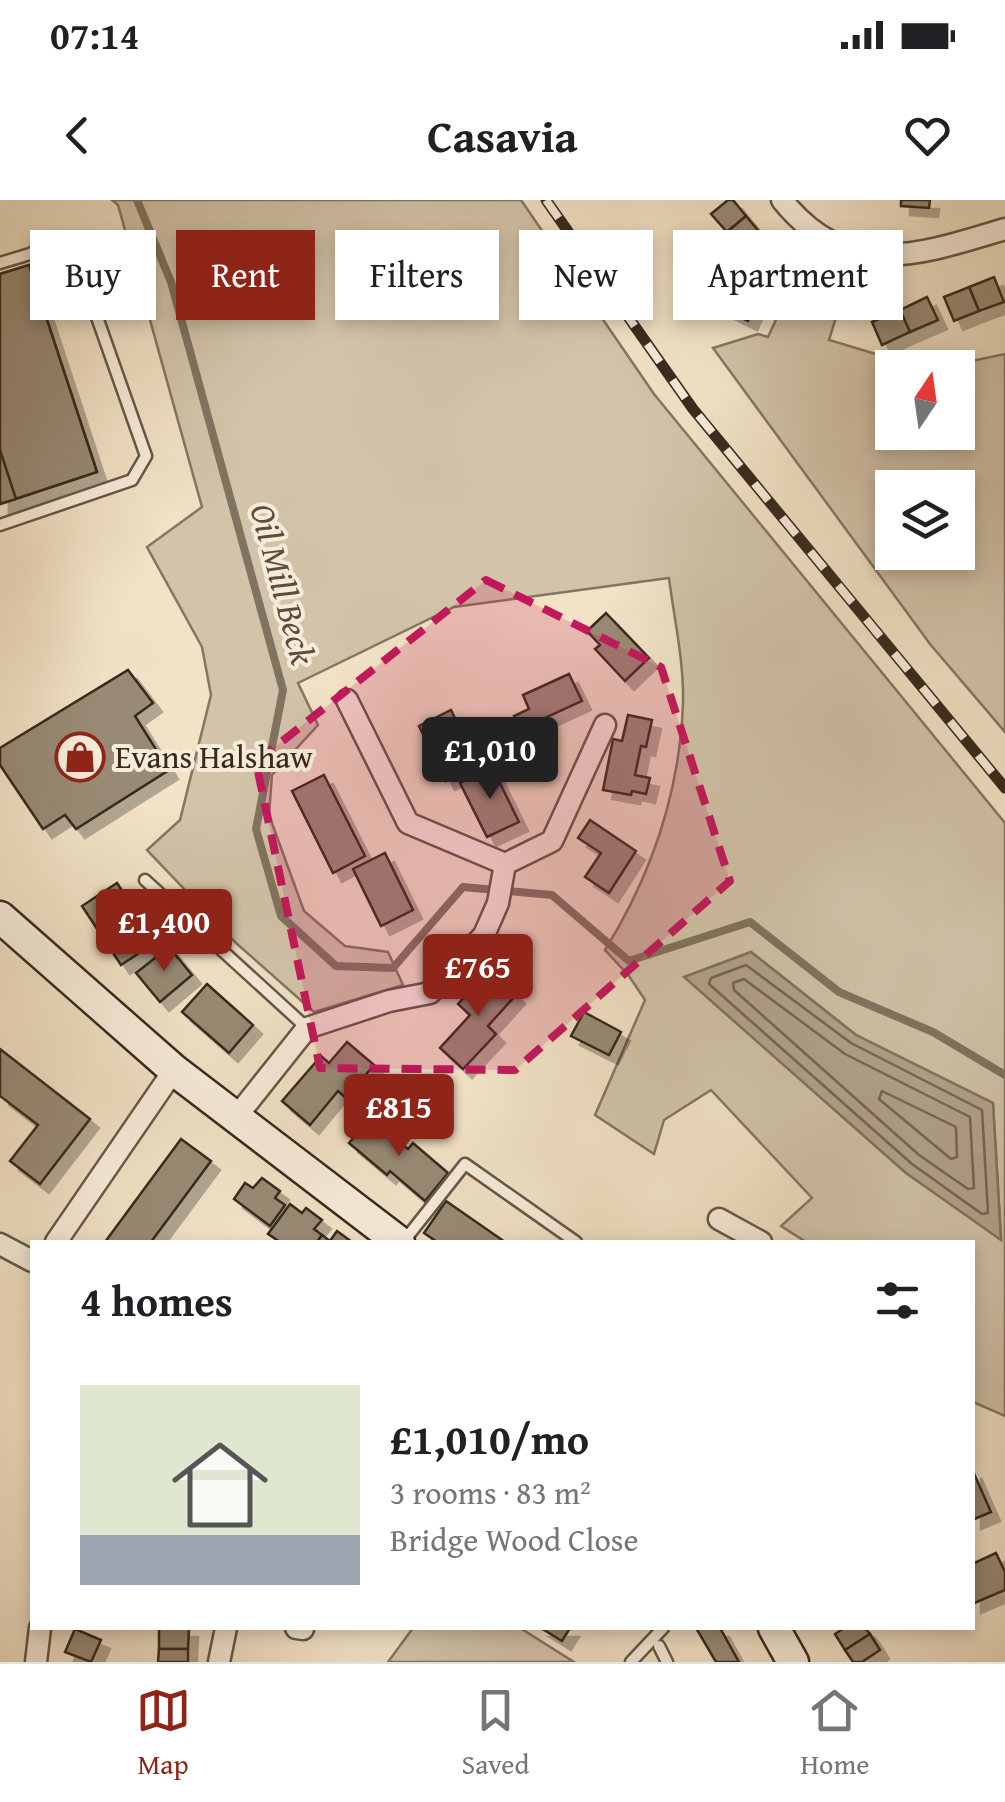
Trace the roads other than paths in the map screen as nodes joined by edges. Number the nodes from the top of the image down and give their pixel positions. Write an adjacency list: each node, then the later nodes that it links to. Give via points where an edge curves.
1 (782, 200): 2 (street, via 822,239 870,254 920,254)
2 (1005, 229)
3 (0, 263): 4 (lane, via 52,240 74,252 146,456 132,480)
4 (0, 525)
5 (347, 700): 7 (street, via 408,823)
6 (605, 725): 7 (street, via 552,841)
7 (505, 864): 10 (street, via 484,934 430,993)
8 (145, 880): 10 (lane)
9 (0, 918): 11 (street)
10 (307, 1028): 12 (street)
11 (174, 1070): 12 (street); 14 (street)
12 (237, 1116): 15 (street)
13 (719, 1219): 18 (street)
14 (57, 1240)
15 (398, 1240)
16 (403, 1240): 17 (lane, via 465,1164)
17 (573, 1240)
18 (757, 1240)
19 (0, 1244): 20 (street)
20 (30, 1260)
21 (40, 1630): 26 (street)
22 (226, 1630): 27 (street)
23 (661, 1630): 28 (lane)
24 (775, 1630): 30 (street)
25 (658, 1646): 29 (lane)
26 (36, 1662)
27 (219, 1662)
28 (631, 1662)
29 (667, 1662)
30 (792, 1662)

